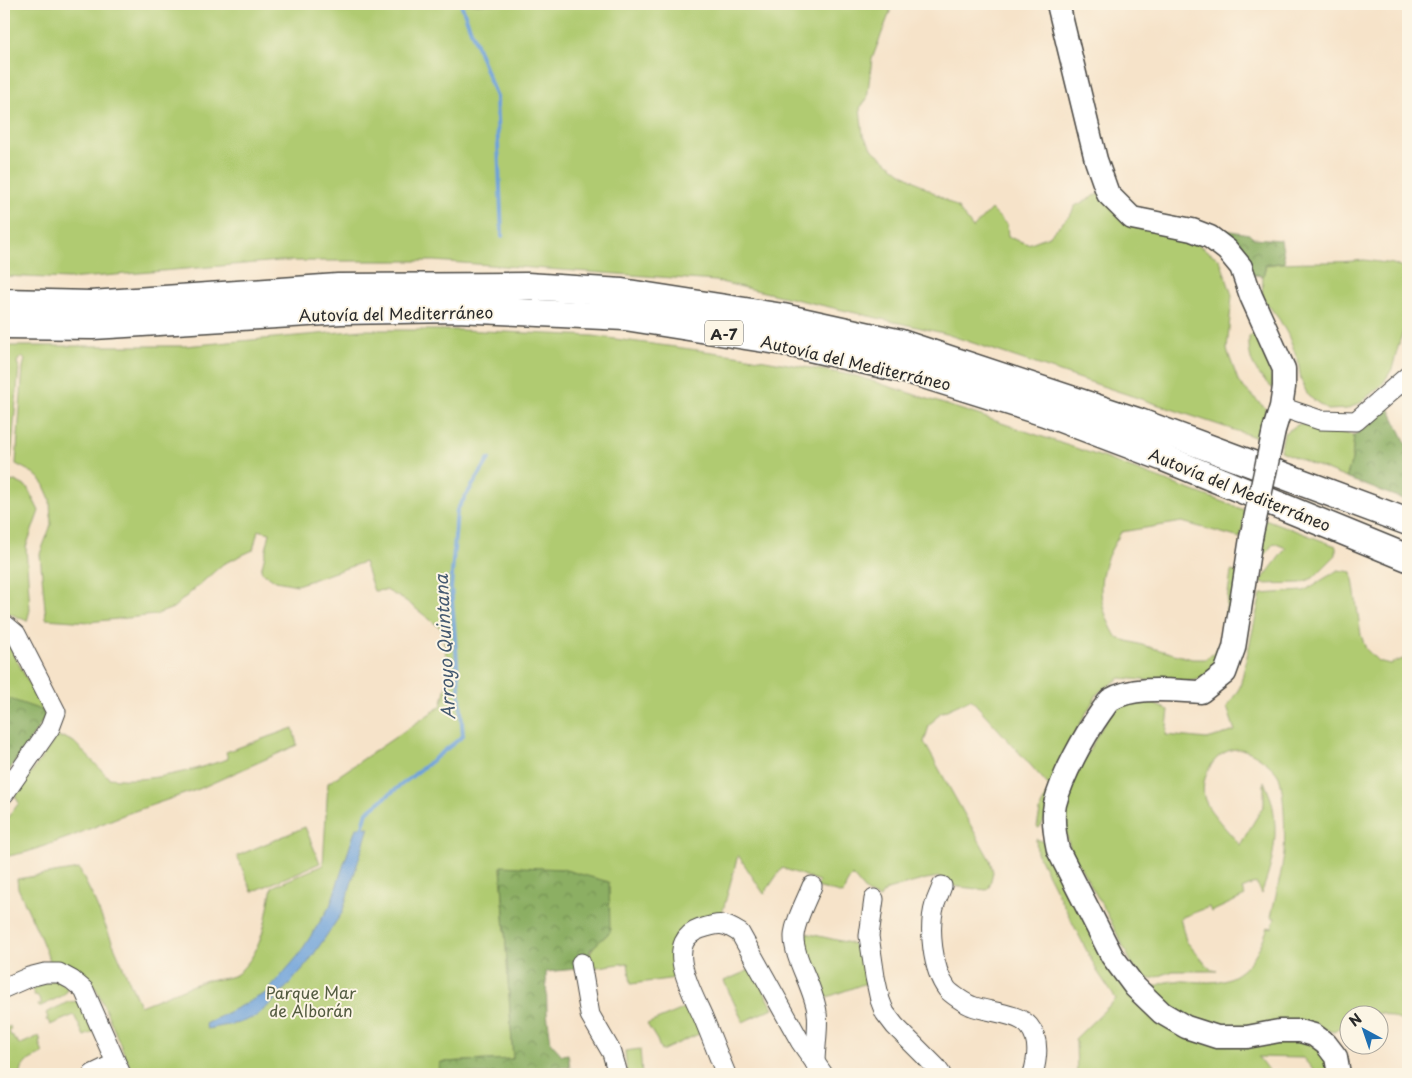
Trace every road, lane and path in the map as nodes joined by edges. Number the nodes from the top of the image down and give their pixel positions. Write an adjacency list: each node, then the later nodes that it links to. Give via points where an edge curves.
1 (1058, 4): 5 (main road, via 1096,160 1108,194 1132,218 1210,236 1241,267 1250,296 1284,369)
2 (4, 302): 6 (highway, Autovía del Mediterráneo / A-7, via 91,304 338,287 527,286 622,292 783,316 920,349 1137,421)
3 (4, 325): 7 (highway, Autovía del Mediterráneo / A-7, via 93,326 341,311 457,309 625,317 784,342 914,372 1045,413)
4 (1408, 376): 5 (street, via 1356,421 1320,420)
5 (1281, 407): 22 (main road, bridge, via 1251,538 1234,648 1225,673 1201,692 1130,692 1109,701 1088,730 1064,781 1055,806 1054,833 1058,850 1112,956 1135,987 1162,1013 1186,1027 1217,1037 1247,1037 1279,1031 1314,1035 1336,1057)
6 (1408, 522)
7 (1408, 558)
8 (4, 624): 9 (street, via 16,634 56,712 50,728)
9 (4, 794)
10 (812, 886): 15 (street, via 794,938 817,1013)
11 (942, 886): 21 (street, via 934,905 931,931 936,970 948,990 971,1006 1017,1018 1029,1026 1037,1042)
12 (874, 899): 20 (street, via 869,936 885,1013)
13 (581, 963): 18 (street, via 590,1015 612,1053)
14 (4, 988): 16 (street, via 45,973 59,973 72,980 84,990)
15 (819, 1068): 19 (street, via 800,1041 740,934 728,925 715,924 688,937 681,957 685,979)
16 (118, 1069): 17 (street)
17 (93, 1074)
18 (618, 1074)
19 (726, 1074)
20 (941, 1074)
21 (1033, 1074)
22 (1339, 1074)

